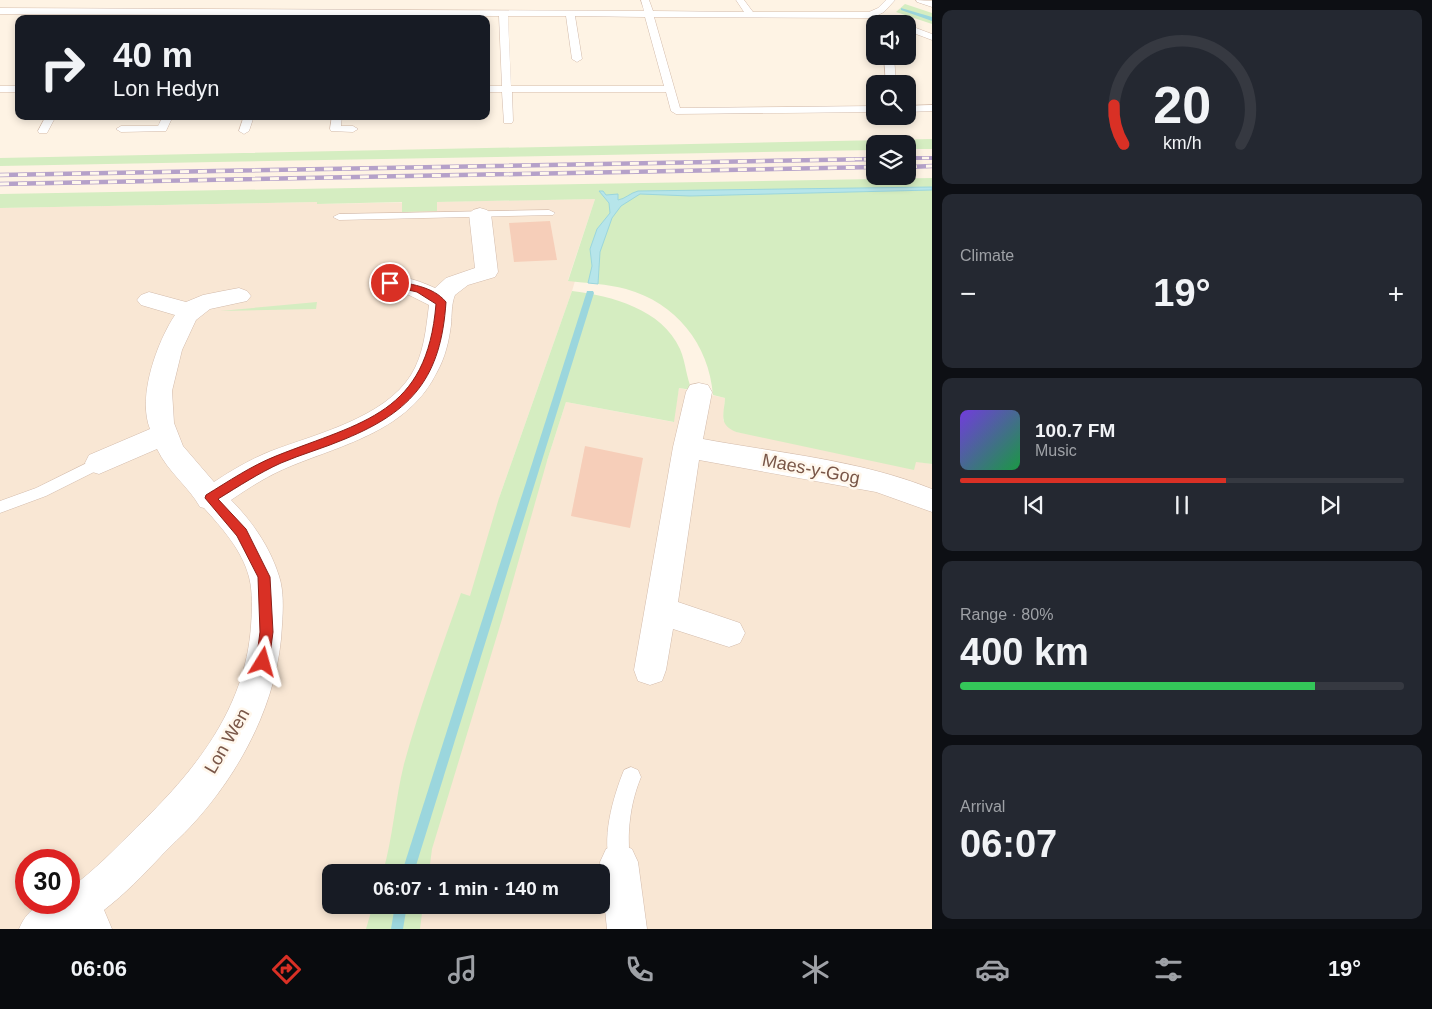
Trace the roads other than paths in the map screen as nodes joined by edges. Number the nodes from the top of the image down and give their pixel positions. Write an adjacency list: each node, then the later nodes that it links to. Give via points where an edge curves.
1 (56, 0): 17 (lane)
2 (124, 0): 12 (lane)
3 (192, 0): 14 (lane)
4 (261, 0): 15 (lane)
5 (314, 0): 16 (lane)
6 (645, 0): 19 (lane)
7 (740, 0): 20 (lane)
8 (891, 0): 26 (lane)
9 (920, 0): 10 (lane)
10 (932, 4)
11 (0, 11): 17 (lane)
12 (117, 11): 17 (lane); 21 (lane)
13 (576, 11): 18 (lane); 19 (lane); 29 (lane)
14 (187, 12): 21 (lane); 22 (lane)
15 (257, 12): 22 (lane); 23 (lane)
16 (311, 12): 23 (lane); 24 (lane)
17 (49, 13)
18 (503, 13): 25 (lane); 33 (lane)
19 (649, 14): 20 (lane); 34 (lane)
20 (750, 14): 26 (lane)
21 (128, 15)
22 (204, 15)
23 (275, 15)
24 (346, 15)
25 (454, 15)
26 (870, 15)
27 (916, 31): 28 (lane)
28 (932, 37)
29 (577, 59)
30 (0, 89): 31 (lane)
31 (15, 89)
32 (490, 89): 33 (lane)
33 (507, 89): 34 (lane); 42 (lane)
34 (670, 90): 37 (lane, via 676,111)
35 (916, 108): 36 (lane)
36 (932, 108)
37 (866, 109)
38 (49, 120): 45 (lane)
39 (166, 120): 43 (lane, via 162,129)
40 (248, 120): 46 (lane)
41 (336, 120): 44 (lane, via 335,129)
42 (508, 121)
43 (121, 129)
44 (353, 129)
45 (42, 131)
46 (244, 131)
47 (549, 213): 48 (lane)
48 (480, 214): 49 (lane); 53 (street, via 487,272 448,288)
49 (339, 217)
50 (390, 283): 53 (street, via 420,290)
51 (239, 296): 54 (street, via 203,303)
52 (149, 300): 54 (street)
53 (441, 302): 59 (street, via 439,328 423,375 399,404 374,421 278,460)
54 (189, 311): 56 (street, Lon Wen, via 171,347 160,380 158,406)
55 (700, 392): 57 (street)
56 (164, 434): 58 (street); 59 (street, Lon Wen, via 188,473)
57 (687, 447): 60 (street, Maes-y-Gog, via 876,481); 62 (street)
58 (99, 463): 61 (lane, via 41,492)
59 (210, 498): 67 (street, Lon Wen, via 242,532 264,577 267,632 256,689 219,760 184,807 131,860)
60 (932, 501)
61 (0, 507)
62 (662, 611): 63 (street); 64 (street)
63 (729, 634)
64 (650, 670)
65 (631, 778): 66 (lane, via 618,819)
66 (618, 862): 69 (street)
67 (87, 916): 68 (street, Lon Wen)
68 (39, 929)
69 (627, 929)

